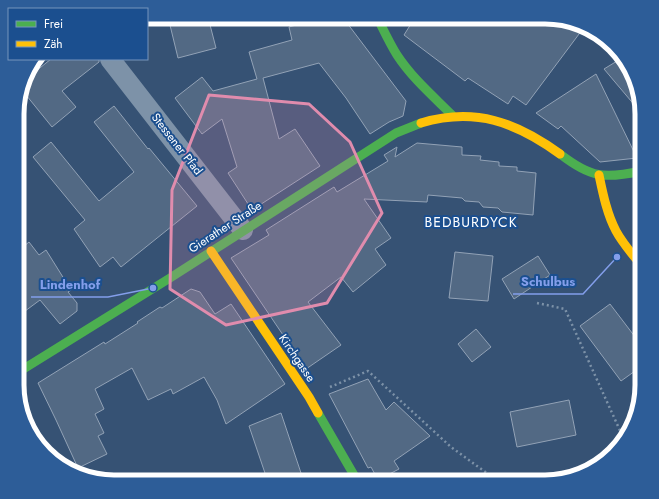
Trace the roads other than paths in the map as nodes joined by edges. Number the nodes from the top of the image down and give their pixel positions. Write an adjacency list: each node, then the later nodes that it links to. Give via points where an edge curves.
1 (381, 24): 3 (main road, via 403,62)
2 (111, 60): 6 (street, Stessener Pfad)
3 (452, 115): 5 (main road, Gierather Straße, via 462,114 498,121 541,141 583,170); 6 (main road, Gierather Straße, via 417,123 396,133)
4 (635, 172): 5 (main road)
5 (599, 175): 8 (main road, via 604,200 614,225)
6 (243, 230): 7 (main road, Gierather Straße)
7 (211, 251): 9 (main road, Gierather Straße); 10 (main road, Kirchgasse, via 309,397)
8 (635, 257)
9 (24, 368)
10 (354, 475)

